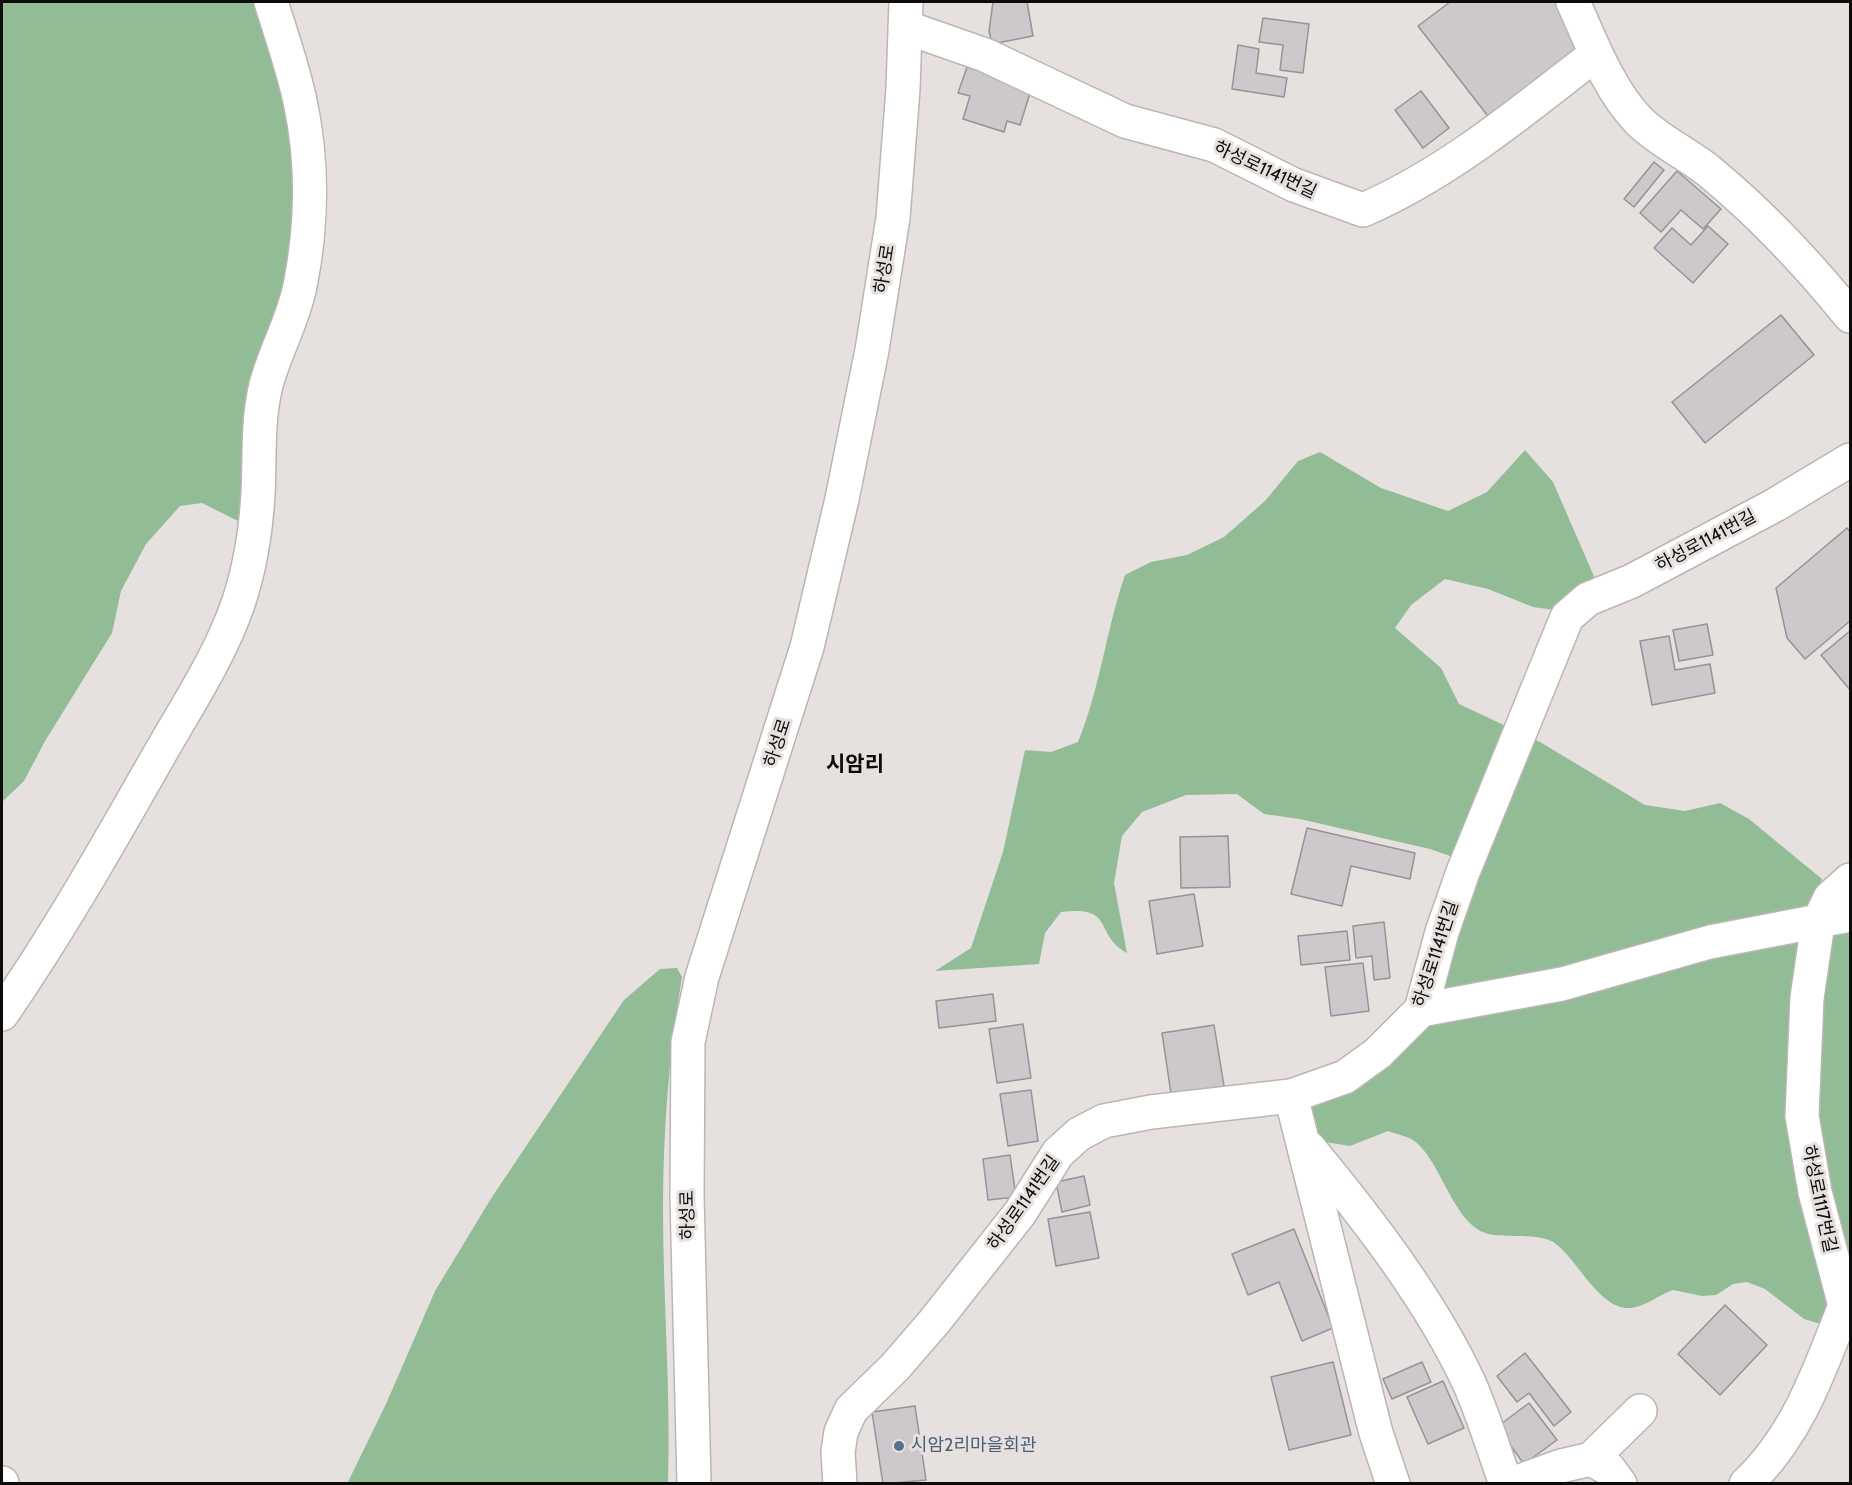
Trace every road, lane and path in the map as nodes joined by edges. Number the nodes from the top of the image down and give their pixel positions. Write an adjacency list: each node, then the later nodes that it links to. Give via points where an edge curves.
1 (271, 2): 11 (street, via 300,99 308,146 309,208 300,286 267,383 258,431 258,494 239,601 217,654 114,835)
2 (1573, 2): 4 (street)
3 (905, 14): 4 (street, 하성로1141번길, via 1125,121 1214,146 1294,185 1363,210 1398,195 1500,127); 17 (street, 하성로, via 893,218 842,499 807,647 702,977 688,1042 687,1195)
4 (1596, 54): 5 (street, via 1622,100 1640,122 1709,171 1769,225)
5 (1851, 316)
6 (1851, 460): 10 (street, 하성로1141번길, via 1704,543 1588,599 1567,618 1463,872)
7 (1851, 880): 9 (street, 하성로1117번길, via 1830,898)
8 (1851, 915): 9 (street)
9 (1818, 923): 10 (street, via 1710,942 1563,984); 14 (street, 하성로1117번길, via 1807,998 1802,1116 1815,1192)
10 (1421, 1010): 12 (street, 하성로1141번길, via 1378,1053 1345,1077)
11 (2, 1014)
12 (1291, 1096): 13 (street); 18 (street, 하성로1141번길, via 1151,1112 1104,1121 1078,1134 1058,1153 1013,1221 934,1322 851,1410 841,1432 838,1452)
13 (1304, 1142): 19 (street, via 1376,1433); 20 (street, via 1372,1227 1443,1332 1470,1386)
14 (1847, 1316): 23 (street, 하성로1117번길, via 1791,1431)
15 (1640, 1411): 16 (street)
16 (1591, 1459): 21 (street); 22 (street, via 1609,1469)
17 (694, 1484)
18 (840, 1484)
19 (1393, 1484)
20 (1506, 1484)
21 (1512, 1484)
22 (1620, 1484)
23 (1746, 1484)

